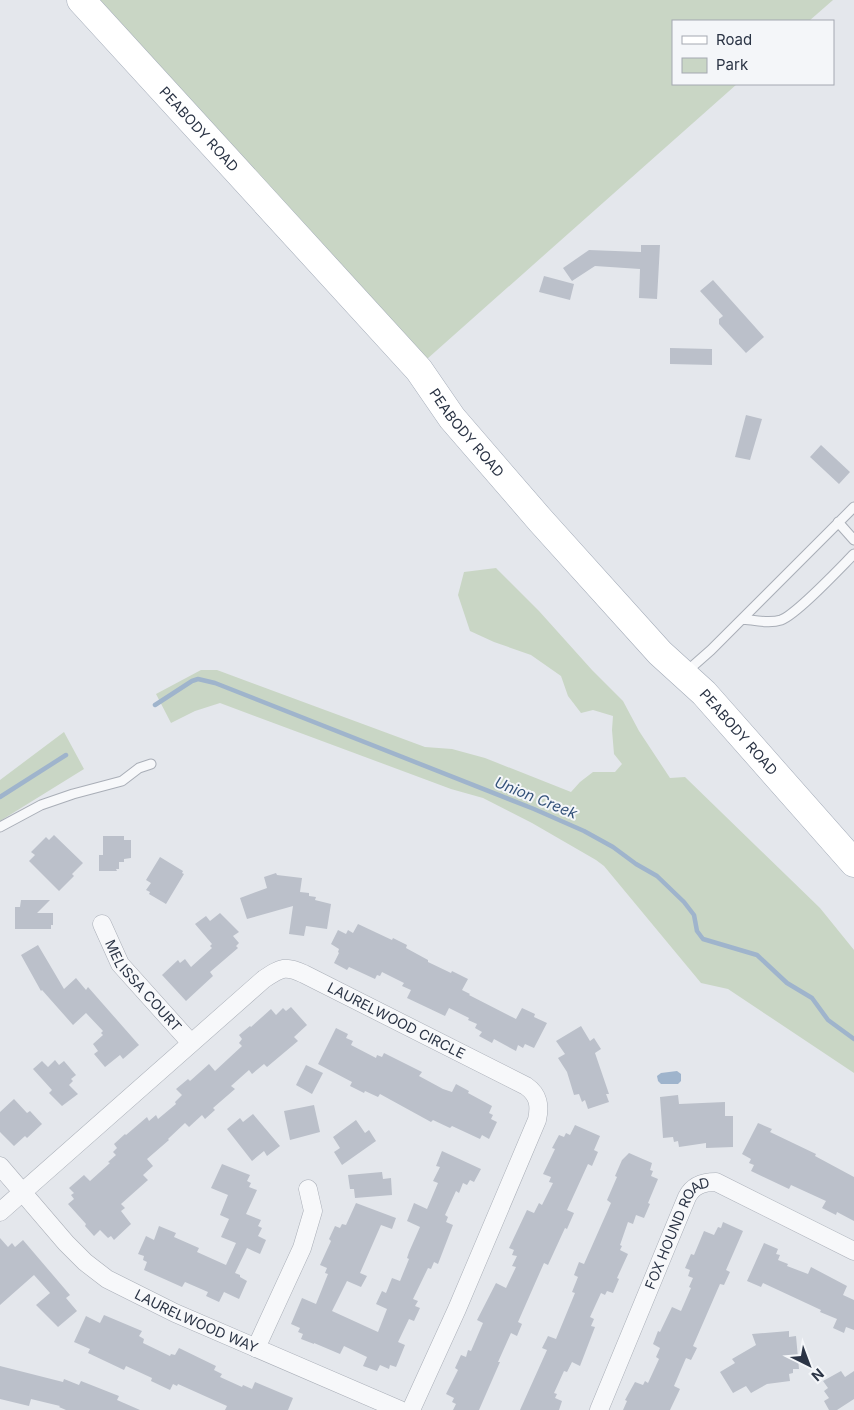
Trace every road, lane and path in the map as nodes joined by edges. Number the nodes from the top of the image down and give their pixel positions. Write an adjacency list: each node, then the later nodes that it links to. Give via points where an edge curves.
1 (80, 0): 7 (main road, PEABODY ROAD, via 419,370 452,418 541,521 660,653)
2 (854, 507): 3 (lane)
3 (838, 522): 4 (lane); 6 (lane)
4 (854, 540)
5 (854, 554): 6 (lane, via 783,619 774,622)
6 (742, 619): 7 (lane)
7 (684, 674): 10 (main road, PEABODY ROAD)
8 (151, 764): 9 (lane, via 139,768 122,781 41,805)
9 (0, 827)
10 (854, 863)
11 (102, 924): 12 (street, MELISSA COURT, via 120,964)
12 (190, 1042): 15 (street, LAURELWOOD CIRCLE); 20 (street, LAURELWOOD CIRCLE, via 264,979 281,968 292,968 526,1086 536,1095 539,1106 537,1120 457,1309)
13 (0, 1166): 15 (street, LAURELWOOD WAY)
14 (308, 1189): 18 (street, via 313,1211 304,1241)
15 (22, 1191): 16 (street, LAURELWOOD CIRCLE); 18 (street, LAURELWOOD WAY, via 66,1243 107,1279)
16 (0, 1212)
17 (854, 1251): 21 (street, FOX HOUND ROAD, via 716,1182 696,1186 687,1197)
18 (256, 1348): 19 (street, LAURELWOOD WAY)
19 (400, 1410)
20 (410, 1410)
21 (599, 1410)

